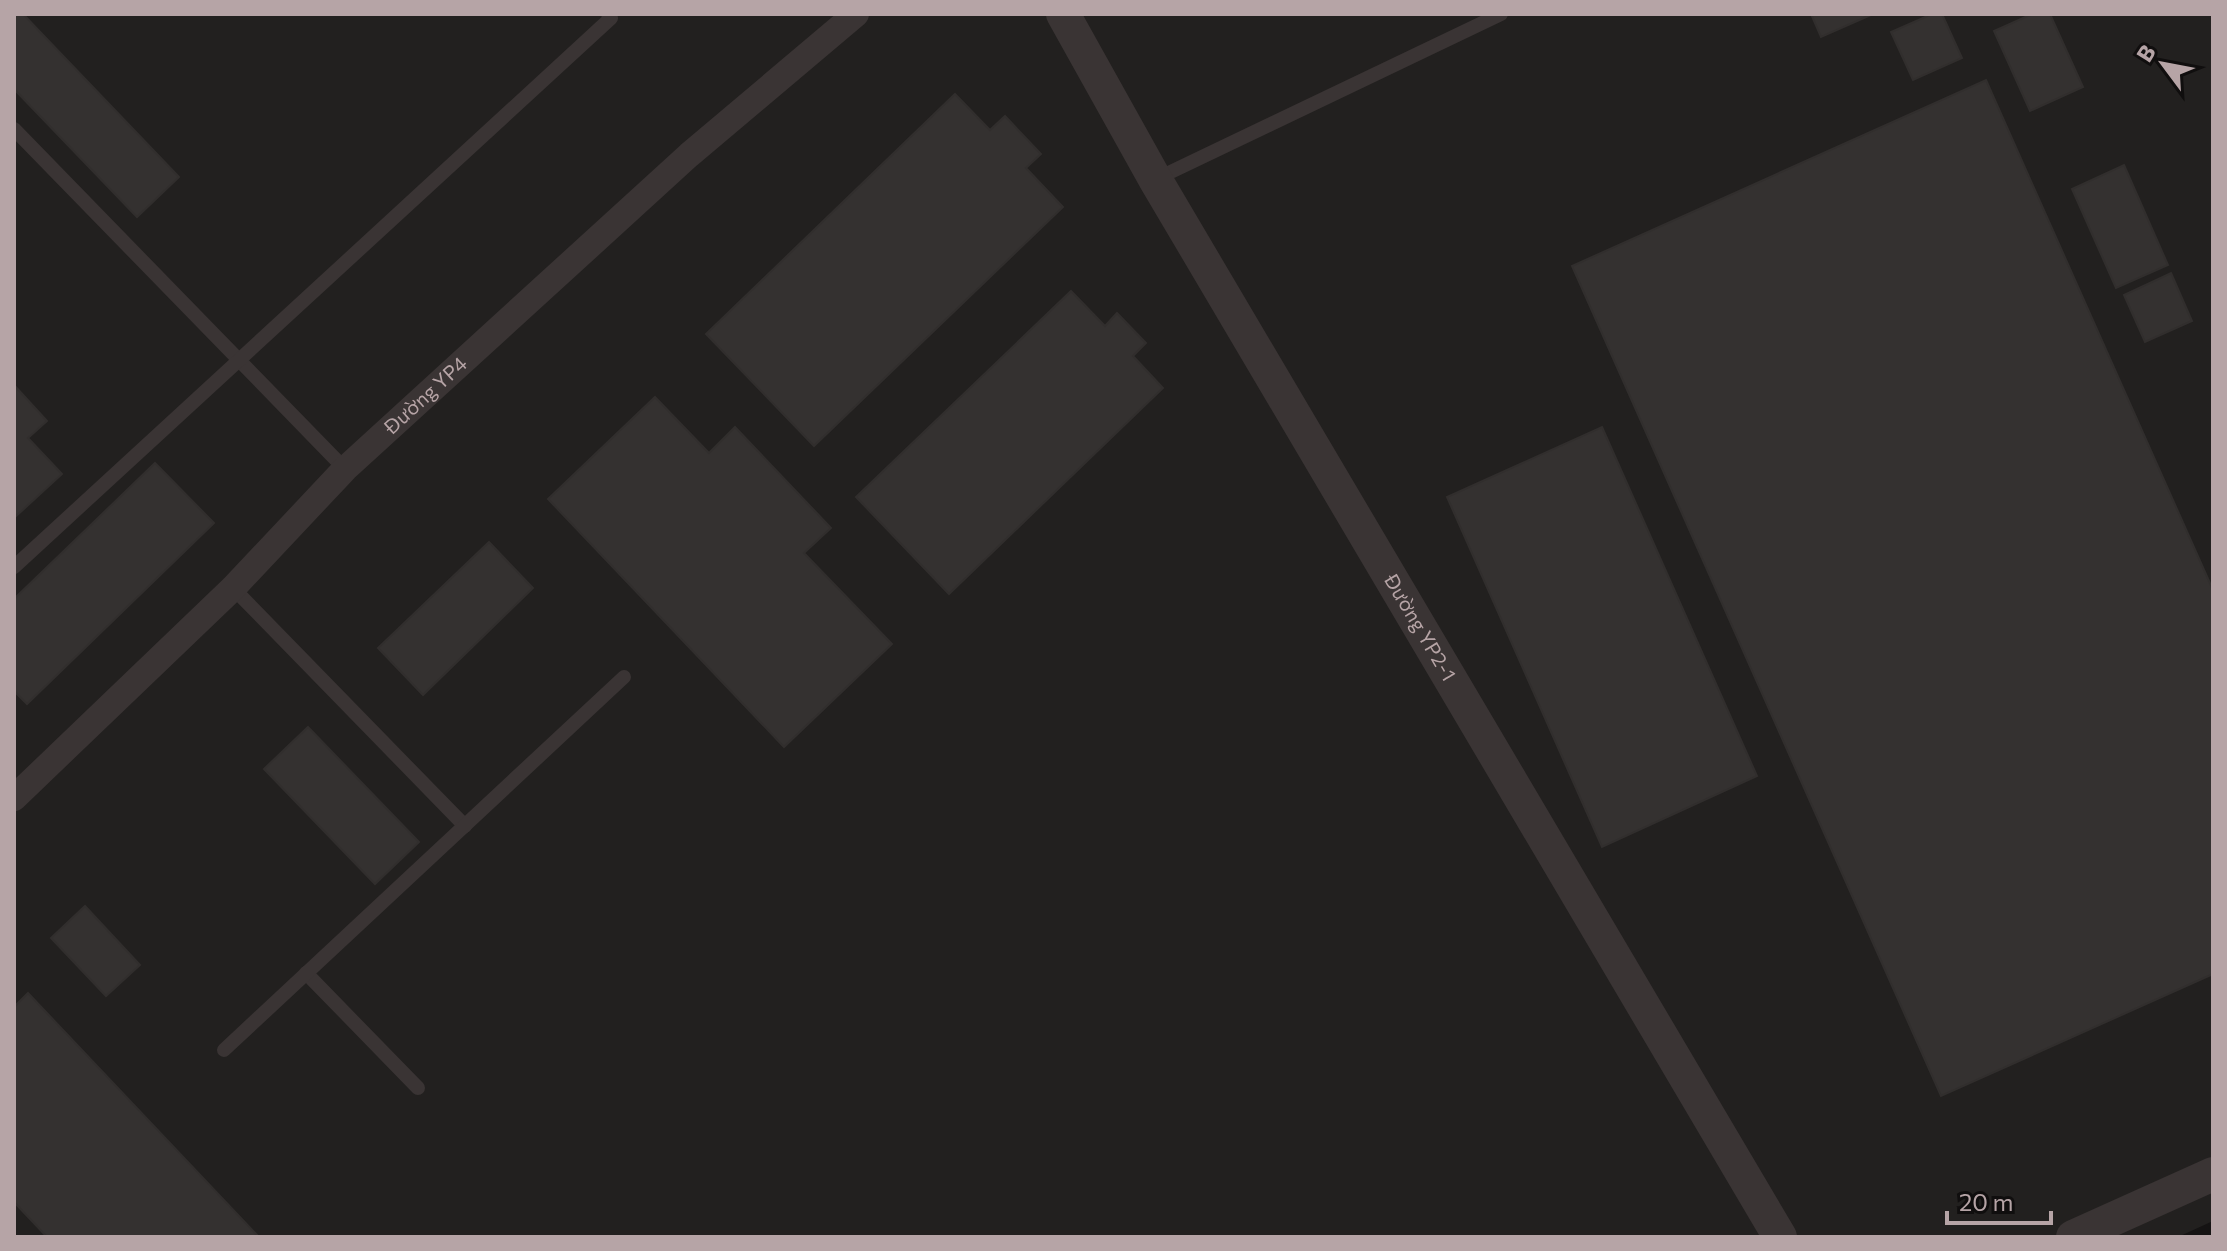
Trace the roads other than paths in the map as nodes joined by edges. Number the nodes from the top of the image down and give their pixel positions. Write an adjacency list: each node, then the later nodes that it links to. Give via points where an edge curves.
1 (608, 14): 7 (lane, via 611,18)
2 (856, 14): 8 (street, Đường YP4, via 689,155)
3 (1063, 14): 6 (street, Đường YP2-1)
4 (1501, 14): 6 (lane)
5 (14, 129): 7 (lane)
6 (1155, 179): 18 (street, Đường YP2-1)
7 (238, 361): 8 (lane); 9 (lane)
8 (345, 469): 10 (street, Đường YP4)
9 (14, 567)
10 (233, 588): 12 (street, Đường YP4); 13 (lane)
11 (624, 677): 13 (lane)
12 (14, 798)
13 (465, 826): 14 (lane)
14 (306, 973): 15 (lane); 16 (lane)
15 (224, 1050)
16 (418, 1088)
17 (2213, 1174): 19 (street)
18 (1780, 1237)
19 (2073, 1237)

